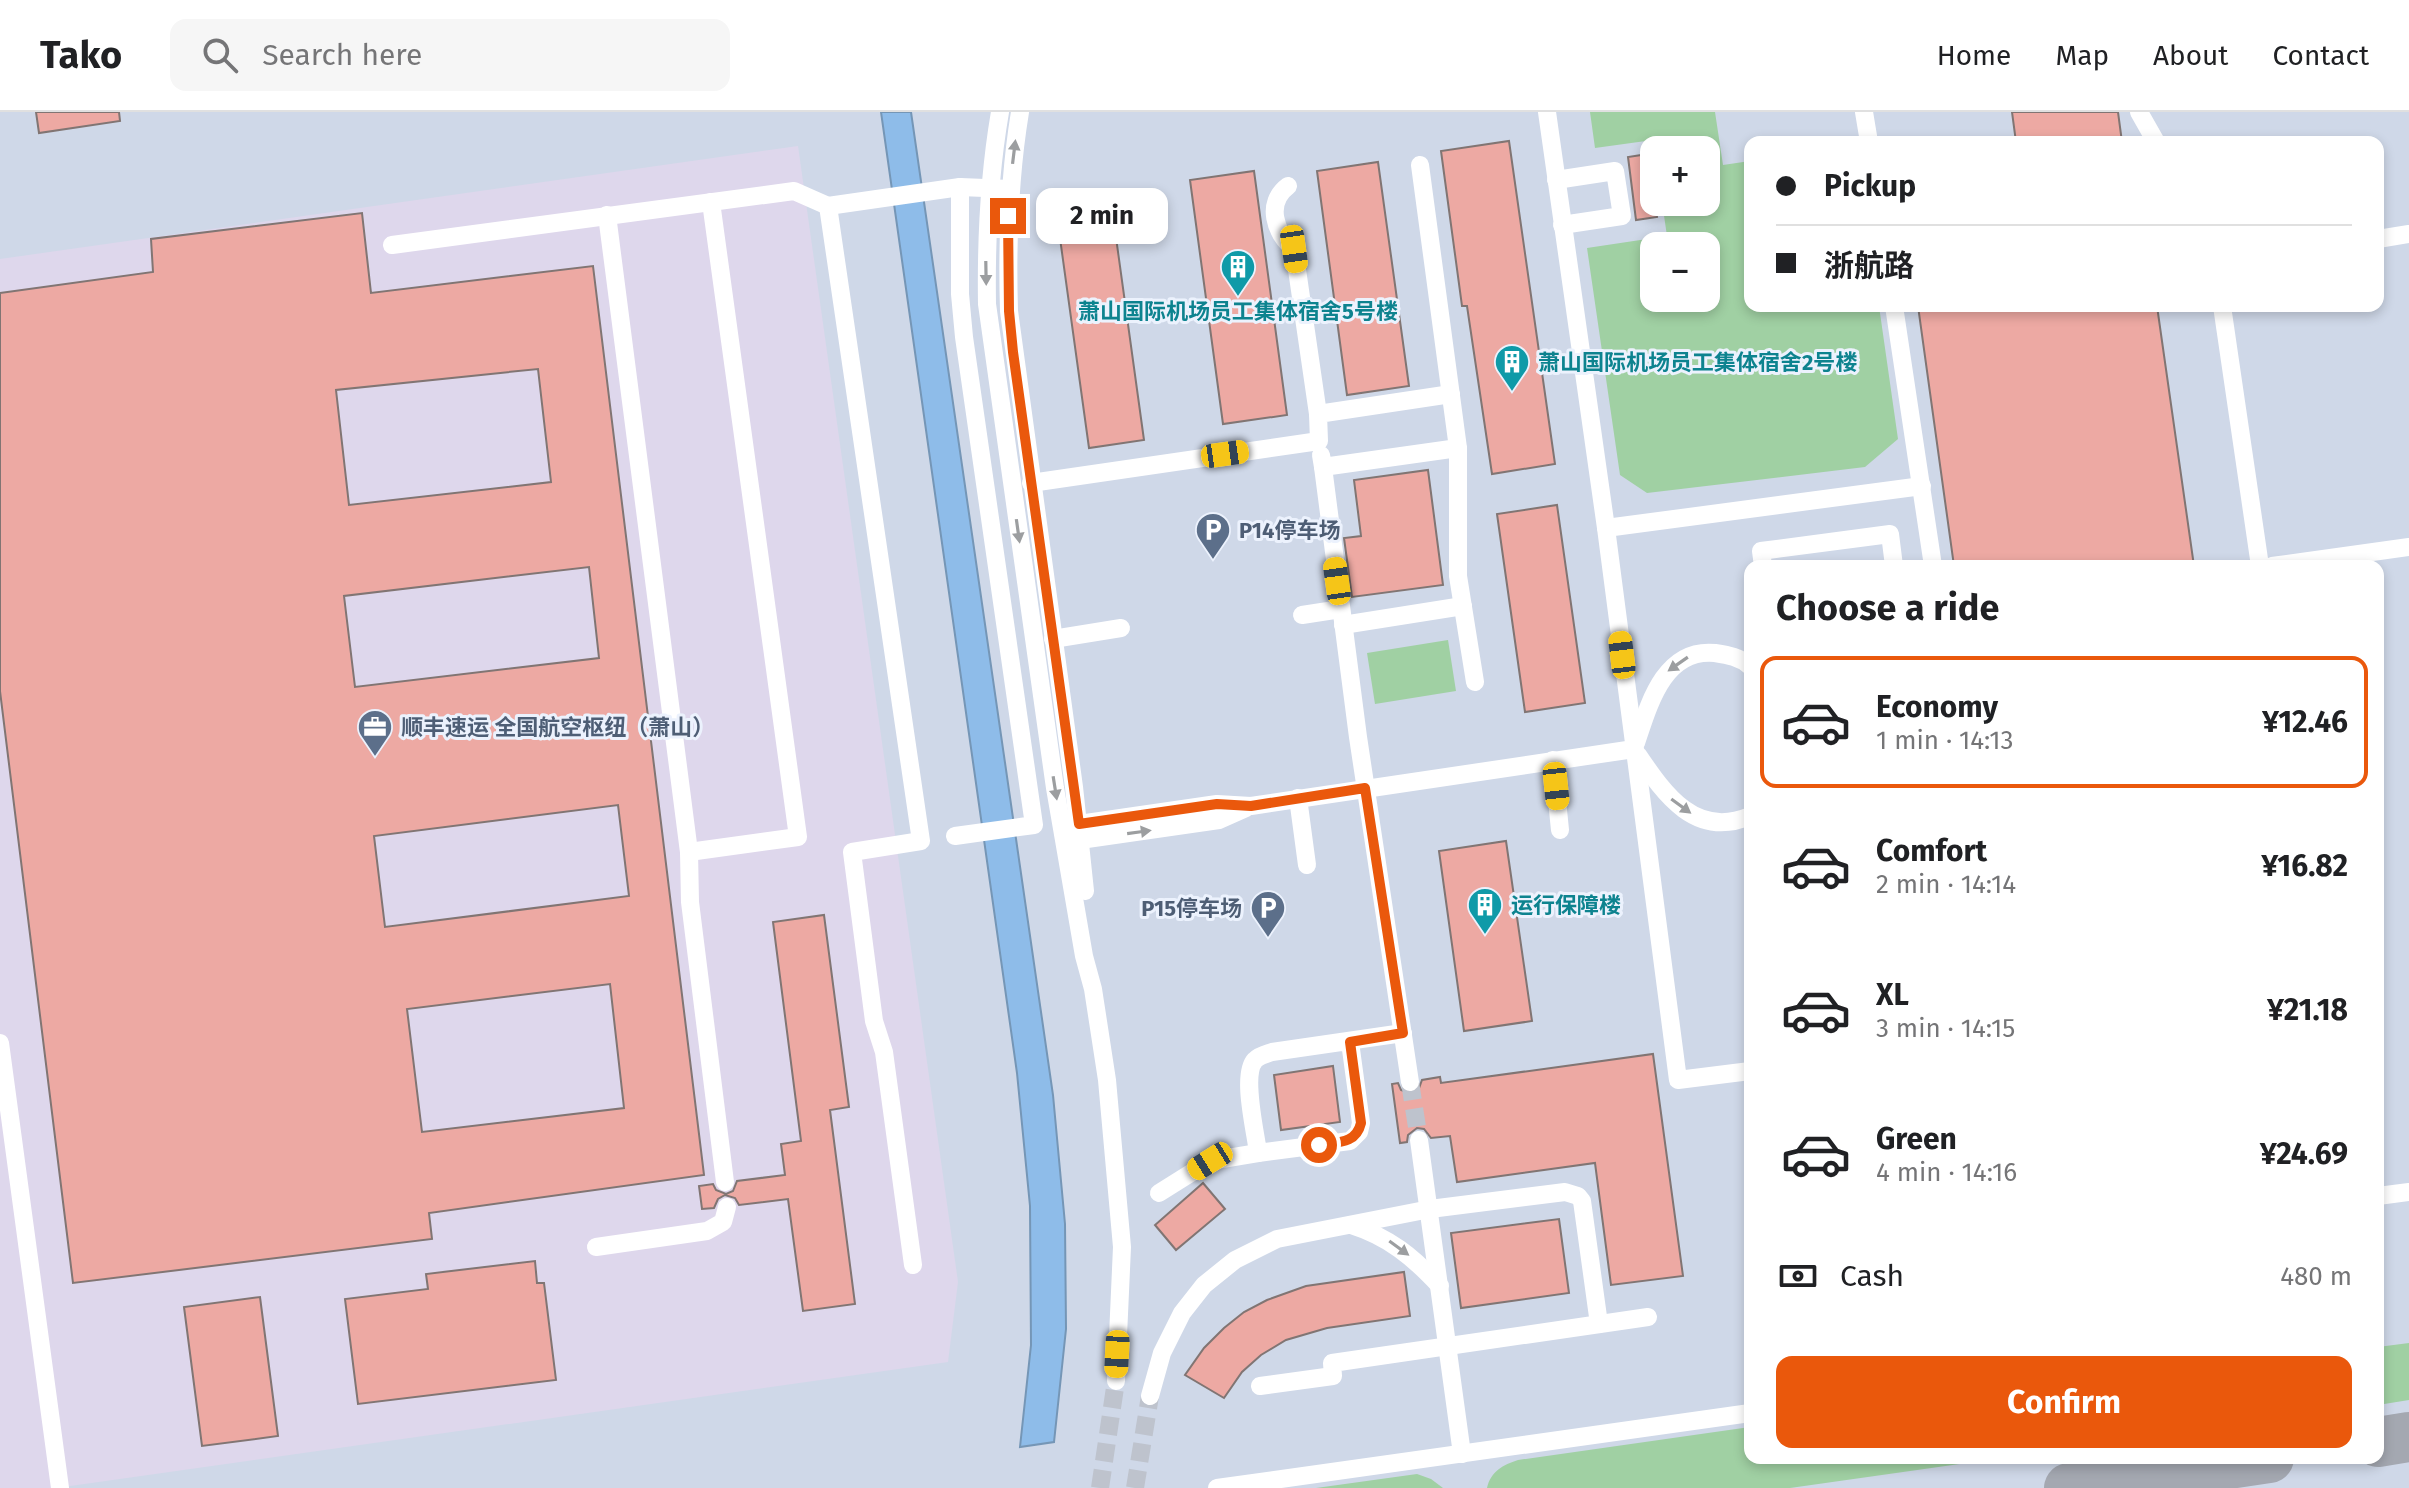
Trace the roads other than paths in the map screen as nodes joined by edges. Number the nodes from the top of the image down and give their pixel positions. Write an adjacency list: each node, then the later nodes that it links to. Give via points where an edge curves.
1 (1000, 112): 12 (street)
2 (1020, 112): 13 (street, one-way to 2)
3 (1547, 112): 9 (street)
4 (1864, 112): 6 (street)
5 (2139, 112): 7 (street)
6 (1868, 136)
7 (2153, 136)
8 (1420, 165): 23 (street)
9 (1556, 180): 17 (street); 17 (street, via 1615,171 1622,216)
10 (1288, 186): 24 (street, via 1281,191 1275,215 1277,228 1294,249)
11 (960, 187): 12 (street); 15 (street); 53 (street, via 964,337 1034,825)
12 (990, 187): 13 (street); 52 (street, one-way to 52, via 987,304 994,364)
13 (1010, 189): 28 (street, via 1009,311)
14 (711, 202): 15 (street, via 794,191); 16 (street); 54 (street, via 798,837)
15 (828, 206): 71 (street, via 921,841 852,852)
16 (607, 215): 20 (street); 54 (street)
17 (1562, 225): 30 (street)
18 (2409, 234): 19 (street)
19 (2384, 238)
20 (392, 245)
21 (1895, 312): 29 (street)
22 (2223, 312): 35 (street)
23 (1451, 394): 24 (street); 26 (street)
24 (1318, 414): 25 (street)
25 (1319, 441): 27 (street); 28 (street)
26 (1458, 448): 27 (street); 37 (street, via 1458,576)
27 (1323, 467): 39 (street)
28 (1031, 483): 41 (street)
29 (1922, 486): 30 (street); 34 (street)
30 (1606, 528): 46 (street)
31 (2409, 547): 36 (street)
32 (1762, 560): 33 (street, via 1761,551 1890,534)
33 (1893, 560)
34 (1932, 560)
35 (2259, 560)
36 (2315, 560)
37 (1463, 606): 39 (street); 45 (street)
38 (1302, 615): 39 (street)
39 (1342, 617): 48 (street)
40 (1121, 628): 41 (street)
41 (1053, 639): 52 (street)
42 (1744, 648): 43 (street)
43 (1709, 653): 44 (street); 46 (street, one-way to 46, via 1677,661 1666,674)
44 (1744, 663)
45 (1475, 682)
46 (1634, 749): 47 (street); 50 (street, one-way to 50, via 1658,785 1697,817 1713,823); 59 (street, via 1678,1080)
47 (1553, 760): 48 (street); 51 (street)
48 (1365, 788): 49 (street); 56 (street)
49 (1298, 798): 52 (street, via 1251,806 1219,820); 55 (street)
50 (1744, 819)
51 (1560, 830)
52 (1074, 833): 76 (street, via 1084,956 1107,1080 1122,1247)
53 (955, 836)
54 (689, 852): 63 (street, via 690,902)
55 (1307, 865)
56 (1403, 1033): 57 (street); 60 (street)
57 (1350, 1042): 62 (street, via 1257,1057 1249,1085); 62 (street, via 1359,1132 1350,1141)
58 (0, 1043): 81 (street)
59 (1744, 1072)
60 (1410, 1082)
61 (1419, 1140): 68 (street)
62 (1258, 1153): 65 (street, via 1210,1161)
63 (725, 1182)
64 (2409, 1192): 66 (street)
65 (1159, 1193)
66 (2384, 1195)
67 (727, 1207): 70 (street, via 723,1222 707,1231)
68 (1430, 1209): 69 (street); 72 (street); 74 (street, via 1565,1192 1578,1196)
69 (1349, 1224): 72 (street, one-way to 72, via 1397,1245); 78 (street, via 1277,1239 1235,1260 1204,1285 1182,1313 1162,1353)
70 (596, 1247)
71 (913, 1265)
72 (1440, 1286): 75 (street)
73 (1648, 1317): 74 (street)
74 (1599, 1324): 75 (street)
75 (1447, 1345): 77 (street, via 1332,1363 1333,1376); 80 (street)
76 (1116, 1381)
77 (1260, 1386)
78 (1150, 1396)
79 (1744, 1414): 80 (street)
80 (1462, 1454): 82 (street)
81 (60, 1488)
82 (1217, 1488)

